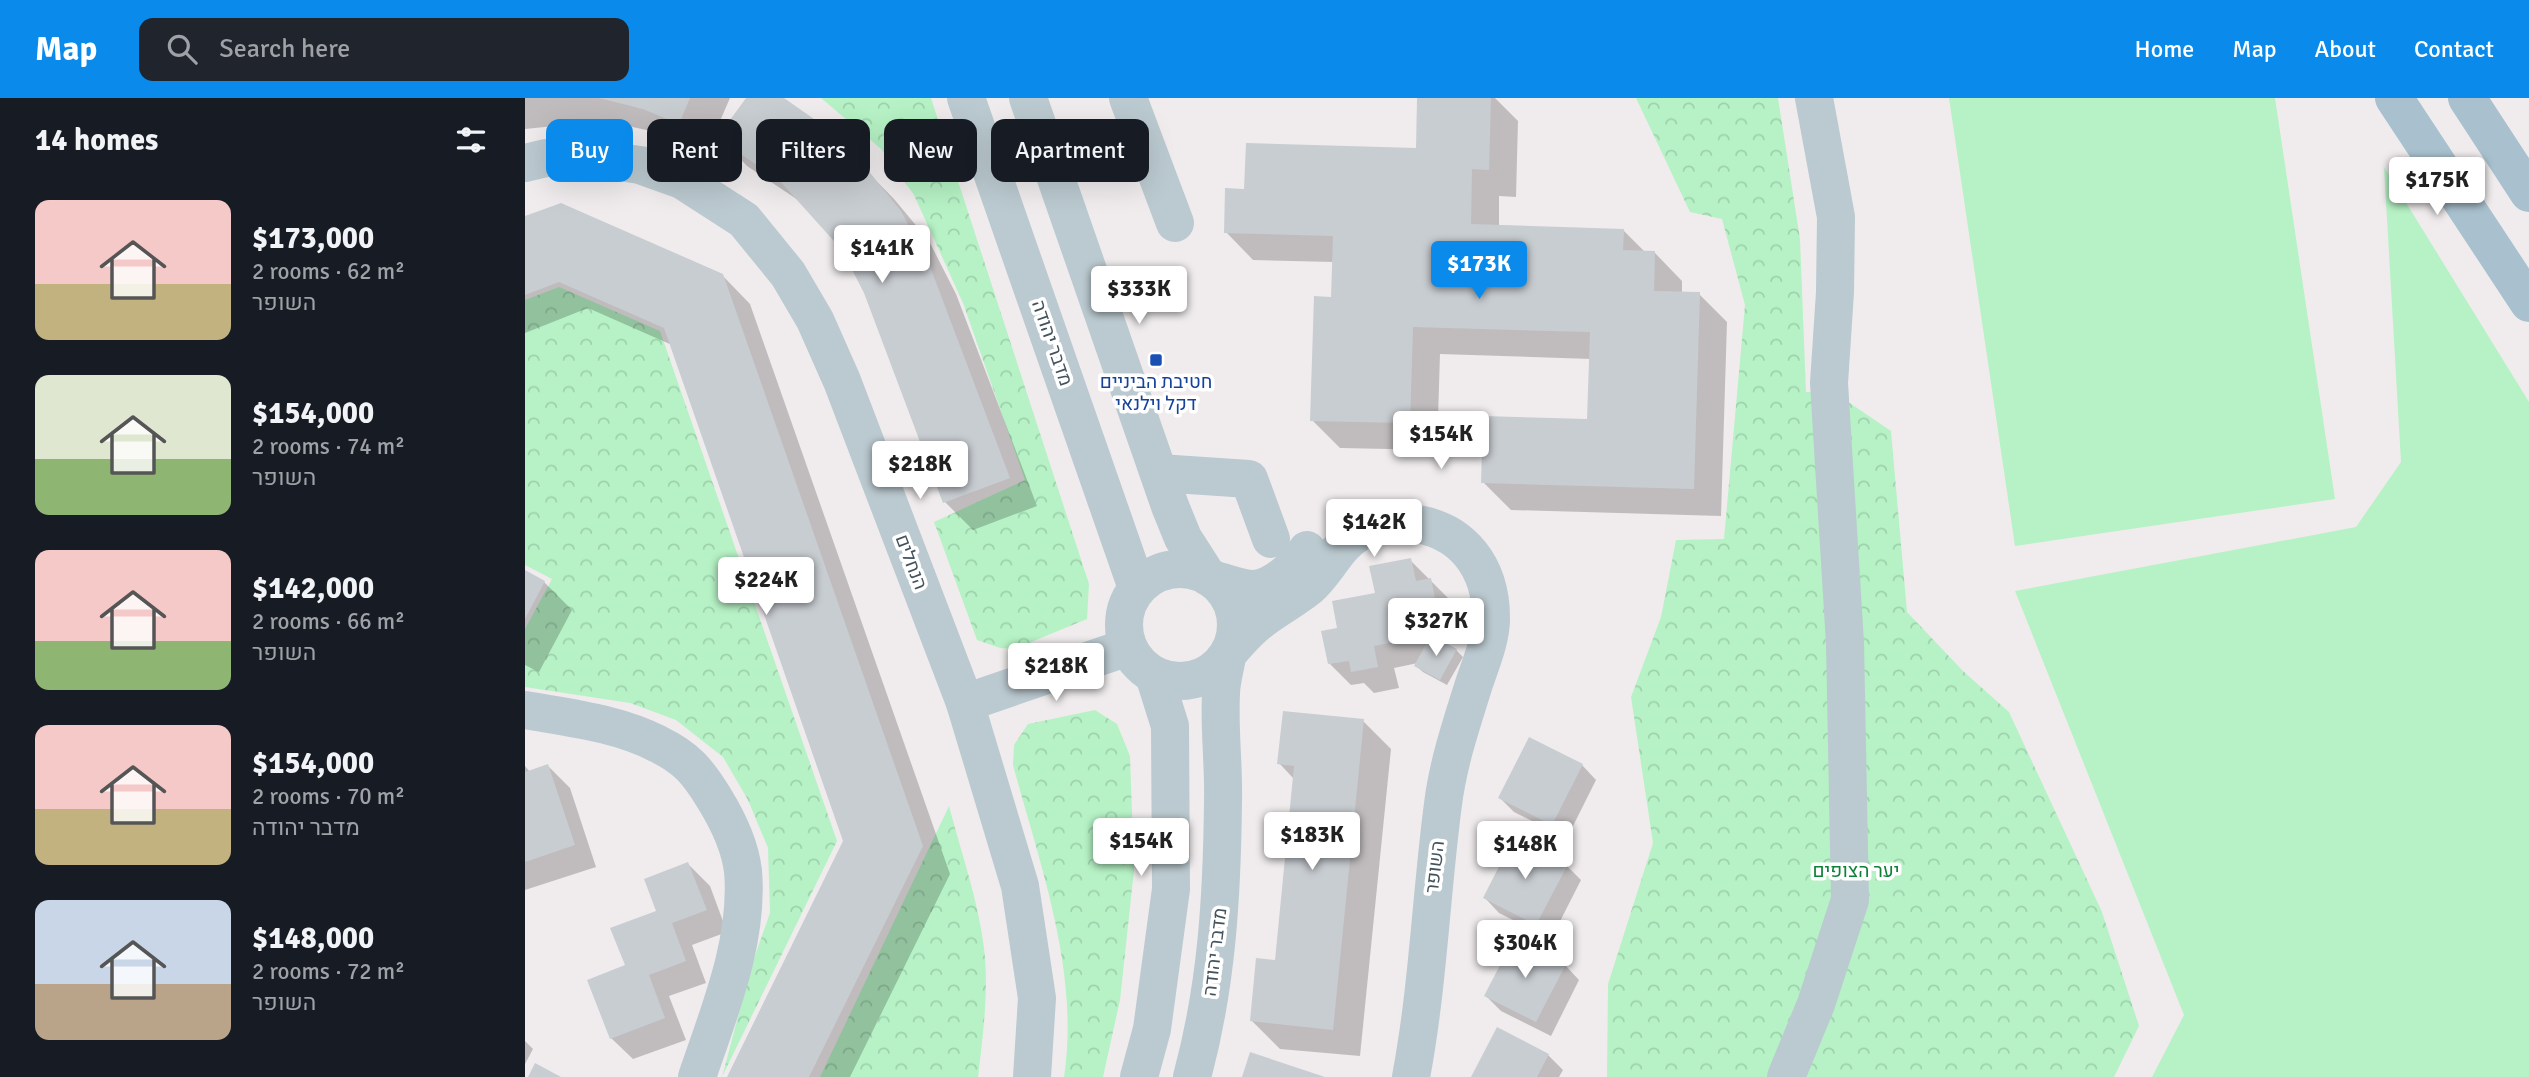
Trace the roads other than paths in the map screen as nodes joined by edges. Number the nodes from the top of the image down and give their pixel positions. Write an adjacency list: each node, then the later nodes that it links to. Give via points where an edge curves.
1 (966, 98): 14 (street, מדבר יהודה)
2 (1028, 98): 11 (street)
3 (1128, 98): 9 (street)
4 (1814, 98): 26 (street, via 1836,218 1829,383 1845,643 1850,900)
5 (2394, 98): 10 (main road)
6 (2467, 98): 8 (main road)
7 (525, 163): 19 (street, הנחלים, via 584,157 640,165 682,180 717,201 744,220 767,246 815,320 842,381)
8 (2529, 193)
9 (1175, 223)
10 (2529, 303)
11 (1159, 473): 12 (street, via 1249,479); 13 (street, via 1182,538)
12 (1271, 539)
13 (1212, 579): 14 (street, via 1178,569 1152,576); 16 (street, via 1228,595 1237,620); 17 (street, השופר, via 1254,589 1271,583 1291,568 1328,524 1364,501 1432,499 1476,522 1494,542 1504,564 1504,609)
14 (1137, 589): 15 (street, via 1127,605 1123,625)
15 (1128, 647): 18 (street); 19 (street)
16 (1229, 653): 17 (street, השופר, via 1254,625 1308,588 1357,533 1403,522 1446,532 1473,557 1485,577 1491,621); 18 (street, via 1208,674 1189,681); 24 (street, מדבר יהודה, via 1221,693 1222,892 1212,981)
17 (1481, 662): 25 (street, השופר, via 1443,801)
18 (1154, 675): 23 (street, via 1170,726 1171,889 1152,1029)
19 (965, 703): 22 (street, הנחלים, via 1020,887 1037,998)
20 (525, 710): 21 (street, via 616,727 659,744 696,768 728,819 743,869 742,916 726,992)
21 (697, 1077)
22 (1032, 1077)
23 (1139, 1077)
24 (1192, 1077)
25 (1411, 1077)
26 (1786, 1077)

